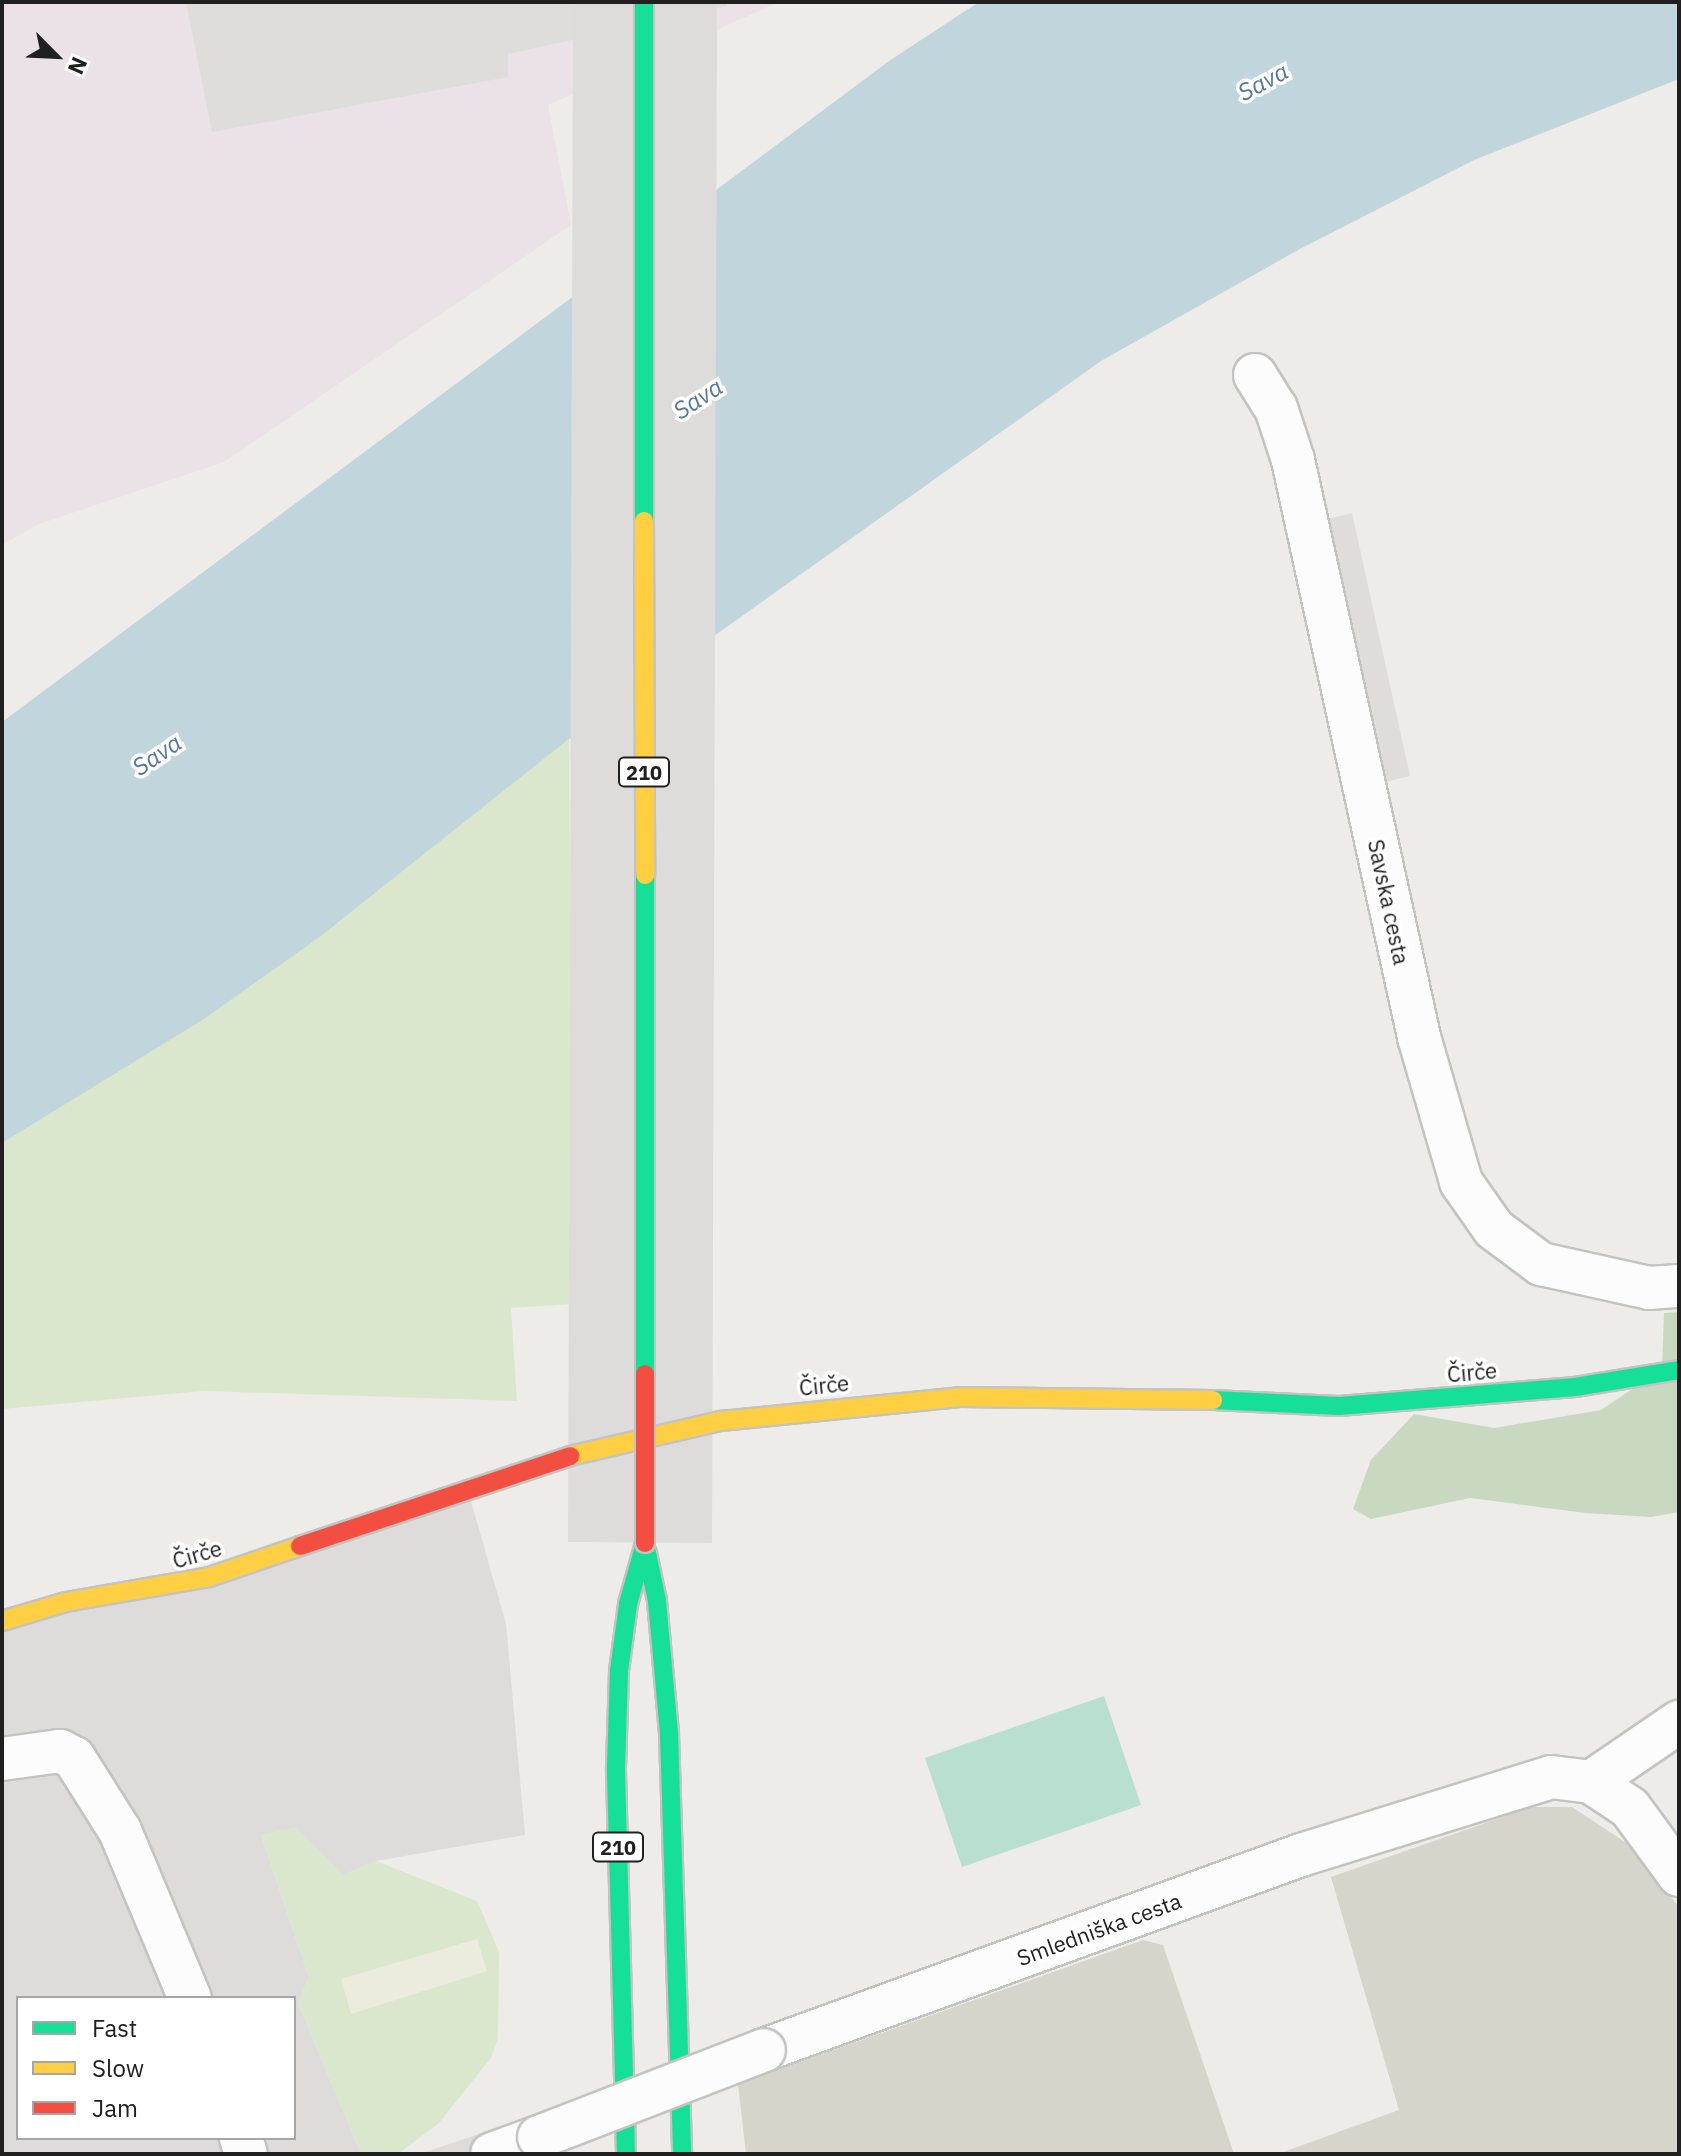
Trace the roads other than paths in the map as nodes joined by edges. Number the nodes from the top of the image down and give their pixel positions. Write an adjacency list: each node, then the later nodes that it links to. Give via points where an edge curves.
1 (644, 2): 5 (main road, 210, bridge)
2 (1255, 375): 3 (street, Savska cesta, via 1276,408 1293,460 1419,1037 1461,1182 1494,1229 1541,1264 1649,1288)
3 (1679, 1286)
4 (1679, 1370): 6 (main road, Čirče, via 1575,1387 1339,1406 1137,1397 960,1397 721,1421 565,1457 209,1577 66,1602)
5 (645, 1543): 13 (main road, 210, via 628,1604 619,1671 616,1767); 14 (main road, 210, via 664,1659)
6 (2, 1621)
7 (1679, 1722): 9 (street)
8 (2, 1759): 11 (street, via 60,1751 74,1758 120,1831)
9 (1591, 1782): 10 (street, Smledniška cesta, via 1630,1808); 12 (street, Smledniška cesta, bridge, via 1551,1777 1301,1855)
10 (1679, 1875)
11 (189, 1996)
12 (492, 2154)
13 (626, 2154)
14 (682, 2154)

